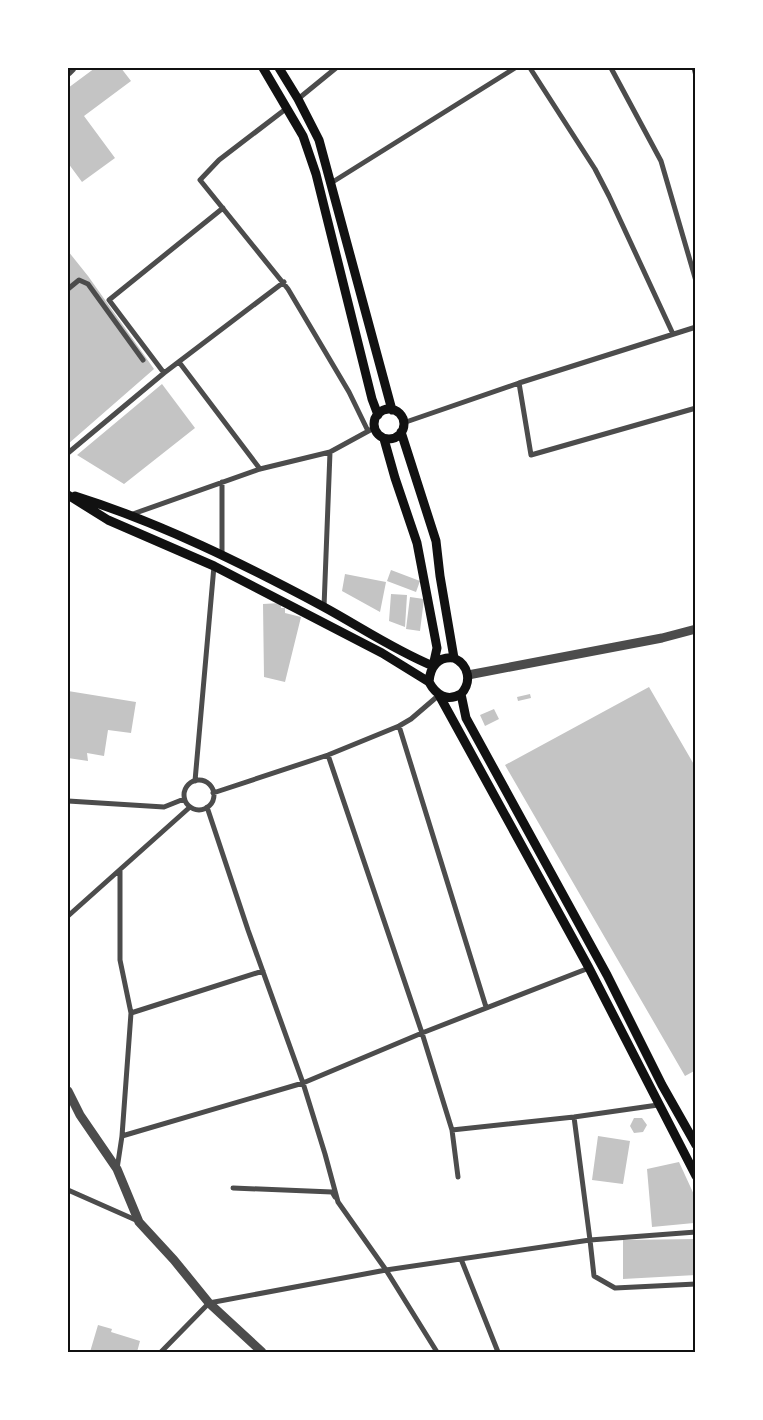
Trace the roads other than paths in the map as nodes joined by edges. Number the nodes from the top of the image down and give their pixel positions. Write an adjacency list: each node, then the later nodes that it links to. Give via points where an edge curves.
1 (72, 68): 9 (street)
2 (263, 68): 12 (main road)
3 (279, 68): 11 (main road)
4 (336, 68): 11 (street)
5 (516, 68): 13 (street)
6 (530, 68): 19 (street, via 595,169)
7 (611, 68): 15 (street, via 661,161)
8 (694, 68): 10 (street)
9 (68, 72)
10 (696, 76)
11 (298, 99): 13 (main road, via 319,140)
12 (288, 108): 14 (street, via 219,160 200,180); 26 (main road, via 303,136 316,174)
13 (331, 183): 25 (main road)
14 (223, 208): 16 (street); 22 (street, via 109,300)
15 (696, 281)
16 (284, 282): 21 (street); 28 (street)
17 (68, 289): 20 (street, via 79,280 88,284)
18 (696, 328): 19 (street)
19 (673, 334): 23 (street)
20 (143, 360)
21 (179, 362): 22 (street); 32 (street)
22 (164, 373): 31 (street)
23 (518, 384): 24 (street, via 531,455); 27 (street)
24 (696, 408)
25 (392, 410): 26 (main road); 27 (main road, via 399,414)
26 (378, 414): 28 (main road)
27 (402, 428): 29 (main road, via 394,438); 40 (main road, via 436,541)
28 (371, 430): 29 (main road); 30 (street)
29 (384, 439): 41 (main road, via 417,543 437,648)
30 (330, 452): 32 (street); 38 (street)
31 (68, 453)
32 (260, 470): 33 (street)
33 (222, 482): 35 (street); 36 (street)
34 (68, 494): 35 (main road); 37 (main road, via 108,520)
35 (129, 515): 36 (main road)
36 (222, 555): 38 (main road)
37 (214, 566): 43 (main road, via 382,653); 48 (street)
38 (324, 607): 41 (main road)
39 (696, 629): 42 (street)
40 (457, 660): 41 (main road, via 442,659); 42 (main road)
41 (433, 666): 43 (main road)
42 (468, 675): 44 (main road, via 468,684)
43 (429, 682): 45 (main road)
44 (461, 694): 45 (main road, via 453,698); 67 (main road, via 466,718)
45 (439, 695): 46 (street); 56 (main road)
46 (398, 726): 47 (street); 58 (street)
47 (328, 755): 49 (street); 60 (street)
48 (195, 780): 49 (street, via 209,784); 50 (street, via 185,790)
49 (214, 793): 53 (street, via 212,803)
50 (184, 799): 51 (street, via 164,807); 52 (street)
51 (68, 801)
52 (190, 807): 53 (street, via 199,810); 54 (street)
53 (206, 807): 57 (street)
54 (120, 871): 55 (street); 59 (street, via 120,960)
55 (68, 916)
56 (588, 968): 58 (street); 63 (main road)
57 (263, 971): 59 (street); 61 (street)
58 (486, 1007): 60 (street)
59 (131, 1013): 66 (street)
60 (422, 1033): 61 (street); 65 (street)
61 (303, 1083): 66 (street); 73 (street)
62 (68, 1091): 68 (street, via 80,1115)
63 (658, 1104): 64 (street); 69 (main road)
64 (574, 1117): 65 (street); 76 (street)
65 (452, 1130): 70 (street)
66 (122, 1136): 68 (street)
67 (696, 1145)
68 (117, 1169): 74 (street)
69 (696, 1176)
70 (458, 1177)
71 (234, 1188): 73 (street, via 332,1192)
72 (68, 1190): 74 (street)
73 (338, 1202): 78 (street)
74 (139, 1222): 80 (street)
75 (696, 1232): 76 (street)
76 (590, 1240): 77 (street); 79 (street, via 594,1276 615,1288)
77 (461, 1259): 78 (street); 84 (street)
78 (386, 1270): 80 (street); 83 (street)
79 (696, 1284)
80 (209, 1303): 81 (street); 82 (street)
81 (161, 1352)
82 (262, 1352)
83 (438, 1352)
84 (498, 1352)

